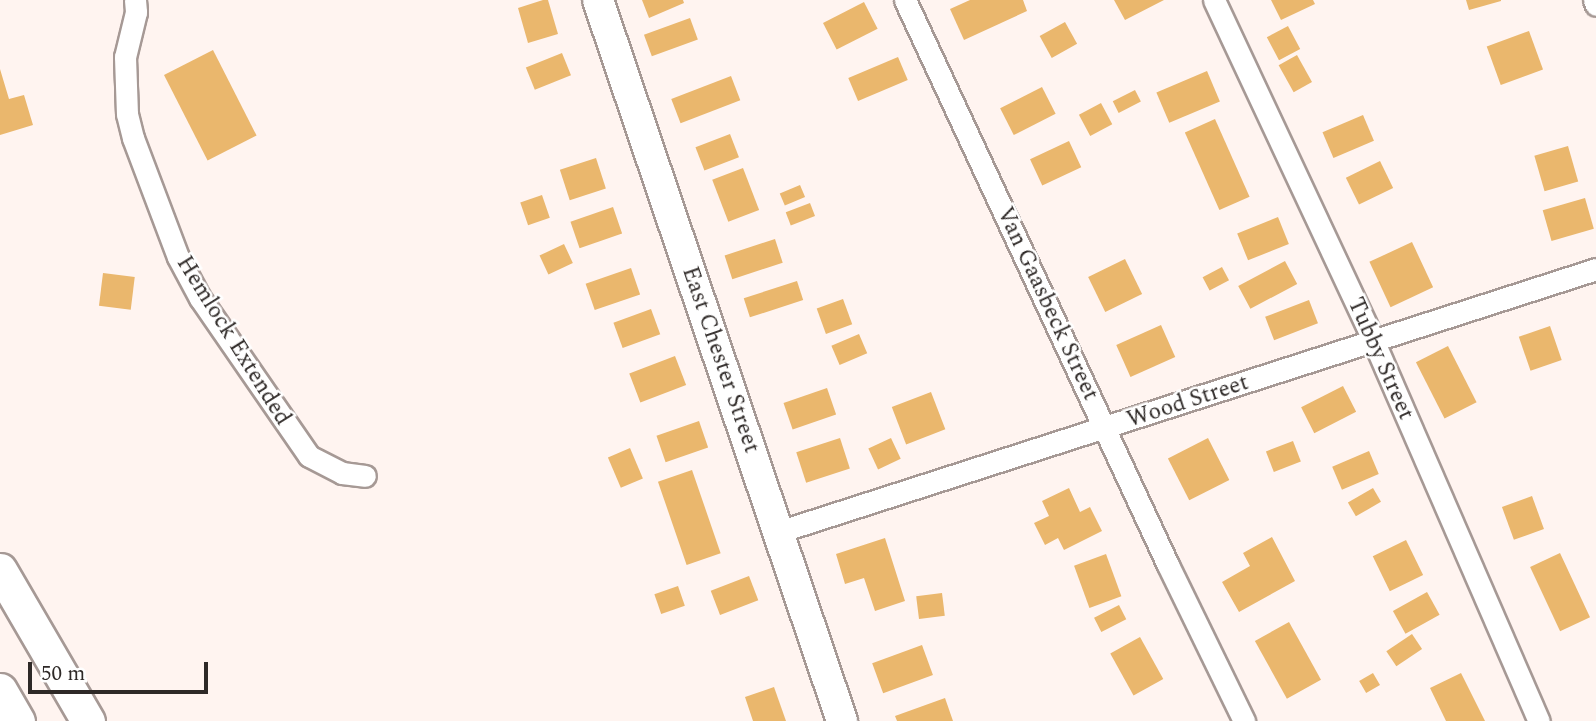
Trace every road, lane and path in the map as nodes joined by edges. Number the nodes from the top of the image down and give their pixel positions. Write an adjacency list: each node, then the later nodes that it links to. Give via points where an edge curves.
1 (135, 0): 10 (street, Hemlock Extended, via 125,57 127,114 178,257 200,298 309,456 342,473)
2 (598, 0): 11 (main road, East Chester Street)
3 (905, 0): 9 (street, Van Gaasbeck Street)
4 (1214, 0): 8 (street, Tubby Street)
5 (1594, 0): 6 (street)
6 (1596, 5)
7 (1596, 269): 8 (street, Wood Street)
8 (1374, 342): 9 (street, Wood Street); 18 (street, Tubby Street)
9 (1105, 428): 11 (street, Wood Street); 17 (street, Van Gaasbeck Street)
10 (365, 476)
11 (778, 532): 16 (main road, East Chester Street)
12 (0, 570): 15 (main road)
13 (0, 690): 14 (main road)
14 (19, 721)
15 (88, 721)
16 (842, 721)
17 (1244, 721)
18 (1539, 721)

